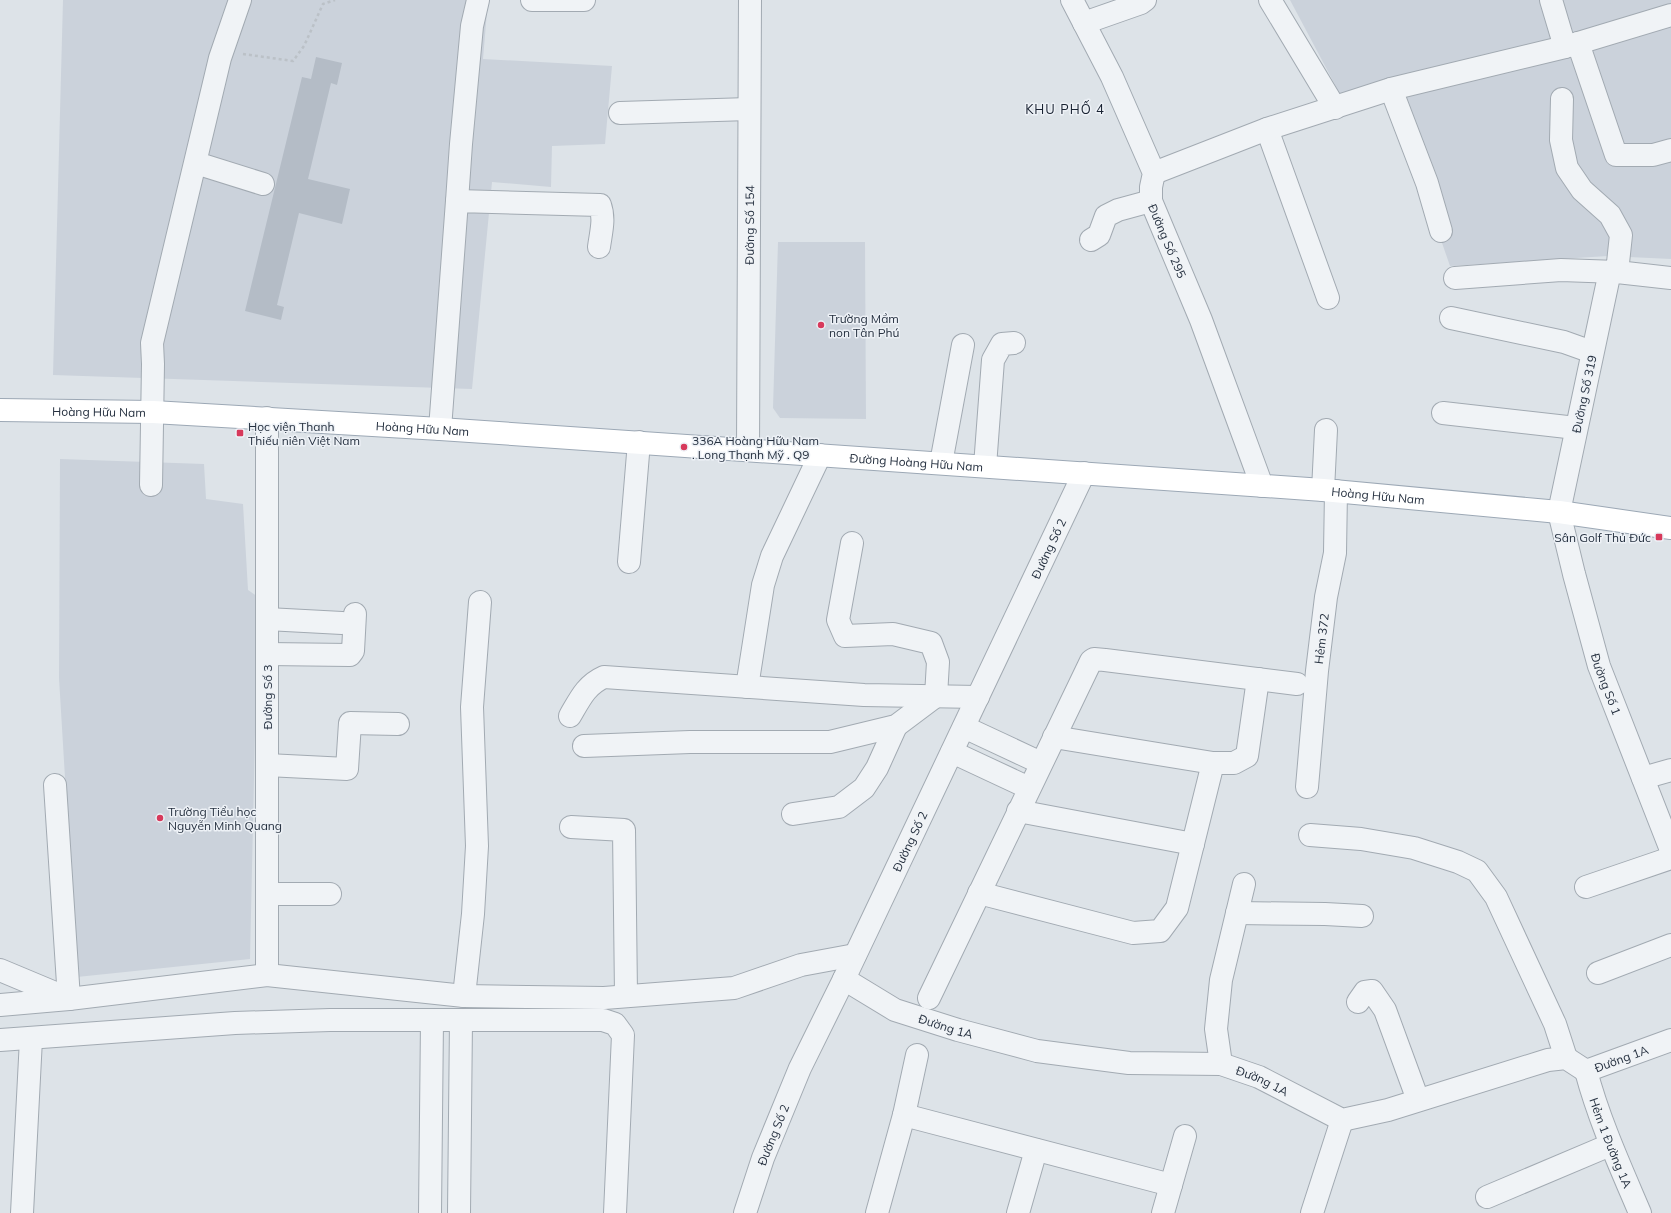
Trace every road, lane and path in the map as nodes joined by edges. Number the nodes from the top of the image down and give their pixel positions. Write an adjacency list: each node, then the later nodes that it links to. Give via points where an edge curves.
1 (240, 0): 22 (street, via 220,58)
2 (335, 0): 14 (path, via 323,4 304,46 293,61)
3 (478, 0): 26 (street, via 470,42)
4 (532, 0): 5 (street)
5 (584, 0)
6 (750, 0): 18 (street, Đường Số 154)
7 (1072, 0): 12 (street)
8 (1145, 0): 12 (street)
9 (1270, 0): 17 (street)
10 (1551, 0): 13 (street)
11 (1671, 15): 13 (street)
12 (1084, 23): 23 (street, via 1112,77)
13 (1571, 45): 15 (street); 21 (street, via 1616,155 1654,155)
14 (243, 54)
15 (1391, 89): 17 (street); 27 (street, via 1427,183)
16 (1562, 99): 30 (street, Đường Số 319, via 1561,140 1567,168 1582,190 1610,216 1621,235)
17 (1335, 108): 20 (street)
18 (750, 109): 19 (street); 46 (street, Đường Số 154)
19 (620, 113)
20 (1267, 129): 23 (street); 33 (street)
21 (1671, 150)
22 (196, 163): 24 (street); 39 (street, via 152,343)
23 (1154, 173): 25 (street, Đường Số 295)
24 (263, 184)
25 (1151, 201): 28 (street, via 1106,216 1099,235); 52 (street, Đường Số 295, via 1201,320)
26 (457, 202): 29 (street, via 600,205 603,221); 42 (street)
27 (1441, 231)
28 (1090, 240)
29 (599, 247)
30 (1613, 274): 31 (street, via 1561,270); 32 (street); 37 (street, Đường Số 319)
31 (1455, 278)
32 (1671, 278)
33 (1328, 298)
34 (1451, 318): 37 (street, via 1564,342)
35 (1014, 343): 49 (street, via 1002,344 993,360)
36 (964, 345): 48 (street)
37 (1592, 352): 43 (street, Đường Số 319)
38 (0, 410): 39 (main road, Hoàng Hữu Nam)
39 (152, 412): 41 (main road, Hoàng Hữu Nam); 51 (street)
40 (1443, 413): 43 (street)
41 (267, 418): 42 (main road, Hoàng Hữu Nam); 59 (street, Đường Số 3)
42 (440, 428): 45 (main road, Hoàng Hữu Nam)
43 (1576, 428): 54 (street, Đường Số 319)
44 (1326, 430): 53 (street, Hẻm 372)
45 (639, 442): 46 (main road, Hoàng Hữu Nam); 57 (street)
46 (748, 450): 47 (main road, Đường Hoàng Hữu Nam)
47 (820, 455): 48 (main road, Đường Hoàng Hữu Nam); 63 (street, via 772,556 763,585)
48 (940, 463): 49 (main road, Đường Hoàng Hữu Nam)
49 (985, 466): 50 (main road, Đường Hoàng Hữu Nam)
50 (1084, 473): 52 (main road, Hoàng Hữu Nam); 65 (street, Đường Số 2)
51 (151, 485)
52 (1262, 486): 53 (main road, Hoàng Hữu Nam)
53 (1330, 490): 54 (main road, Hoàng Hữu Nam); 79 (street, Hẻm 372, via 1335,553 1326,597 1317,671)
54 (1559, 512): 55 (main road, Hoàng Hữu Nam); 77 (street, Đường Số 1, via 1599,666)
55 (1671, 528)
56 (852, 543): 64 (street, via 838,620 845,636 893,634 931,643 938,662)
57 (629, 562)
58 (480, 602): 102 (street, via 472,707 477,846)
59 (267, 619): 60 (street, Đường Số 3); 60 (street, via 349,618 353,651 351,655)
60 (267, 654): 75 (street, Đường Số 3)
61 (1258, 679): 62 (street); 70 (street, via 1094,659); 73 (street, via 1247,756 1234,763)
62 (1297, 684)
63 (747, 687): 64 (street, via 864,695); 66 (street, via 604,677 586,689)
64 (936, 696): 65 (street); 68 (street)
65 (978, 697): 69 (street, Đường Số 2)
66 (570, 716)
67 (398, 724): 75 (street, via 350,724 347,769)
68 (896, 726): 71 (street, via 830,742 690,742); 82 (street, via 877,768 864,788 839,807)
69 (964, 726): 72 (street, Đường Số 2); 74 (street)
70 (1054, 737): 73 (street); 74 (street)
71 (584, 746)
72 (952, 752): 80 (street); 96 (street, Đường Số 2)
73 (1213, 762): 86 (street)
74 (1041, 763): 80 (street)
75 (267, 765): 91 (street, Đường Số 3)
76 (1671, 770): 77 (street)
77 (1643, 778): 85 (street, Đường Số 1)
78 (55, 785): 104 (street)
79 (1307, 787)
80 (1029, 788): 81 (street)
81 (1018, 811): 86 (street); 90 (street)
82 (793, 814)
83 (571, 827): 101 (street, via 624,830)
84 (1310, 835): 113 (street, via 1361,839 1414,848 1477,871 1496,897 1555,1024)
85 (1669, 839)
86 (1193, 844): 90 (street, via 1178,908 1160,931 1133,933)
87 (1671, 858): 89 (street)
88 (1244, 884): 93 (street)
89 (1586, 887)
90 (979, 893): 103 (street)
91 (267, 894): 92 (street); 99 (street, Đường Số 3)
92 (330, 894)
93 (1237, 913): 94 (street); 114 (street, via 1221,980 1216,1029)
94 (1362, 916)
95 (1671, 945): 98 (street)
96 (855, 954): 100 (street, Đường Số 2); 101 (street, via 801,965 734,988)
97 (0, 970): 104 (street)
98 (1598, 973)
99 (267, 975): 102 (street); 104 (street)
100 (844, 979): 114 (street, Đường 1A, via 895,1010 1037,1051 1129,1063); 128 (street, Đường Số 2, via 800,1068 763,1158)
101 (626, 995): 102 (street, via 604,998)
102 (464, 996)
103 (929, 998)
104 (70, 999): 106 (street)
105 (1358, 1002): 116 (street, via 1365,992 1372,991 1385,1010)
106 (0, 1005)
107 (432, 1020): 108 (street); 109 (street, via 235,1023); 125 (street)
108 (461, 1020): 126 (street); 127 (street, via 604,1020 615,1024 623,1035)
109 (31, 1039): 110 (street); 124 (street)
110 (0, 1040)
111 (1671, 1040): 115 (street, Đường 1A)
112 (917, 1055): 117 (street)
113 (1566, 1058): 115 (street, Đường 1A); 116 (street, via 1548,1060)
114 (1221, 1064): 118 (street, Đường 1A, via 1259,1077)
115 (1586, 1071): 120 (street, Hẻm 1 Đường 1A)
116 (1418, 1100): 118 (street, via 1388,1110)
117 (904, 1115): 121 (street); 129 (street)
118 (1342, 1120): 132 (street)
119 (1185, 1136): 122 (street)
120 (1610, 1145): 123 (street); 133 (street, Hẻm 1 Đường 1A)
121 (1036, 1150): 122 (street); 130 (street)
122 (1171, 1185): 131 (street)
123 (1487, 1196)
124 (22, 1213)
125 (430, 1213)
126 (459, 1213)
127 (615, 1213)
128 (746, 1213)
129 (877, 1213)
130 (1018, 1213)
131 (1164, 1213)
132 (1312, 1213)
133 (1640, 1213)

